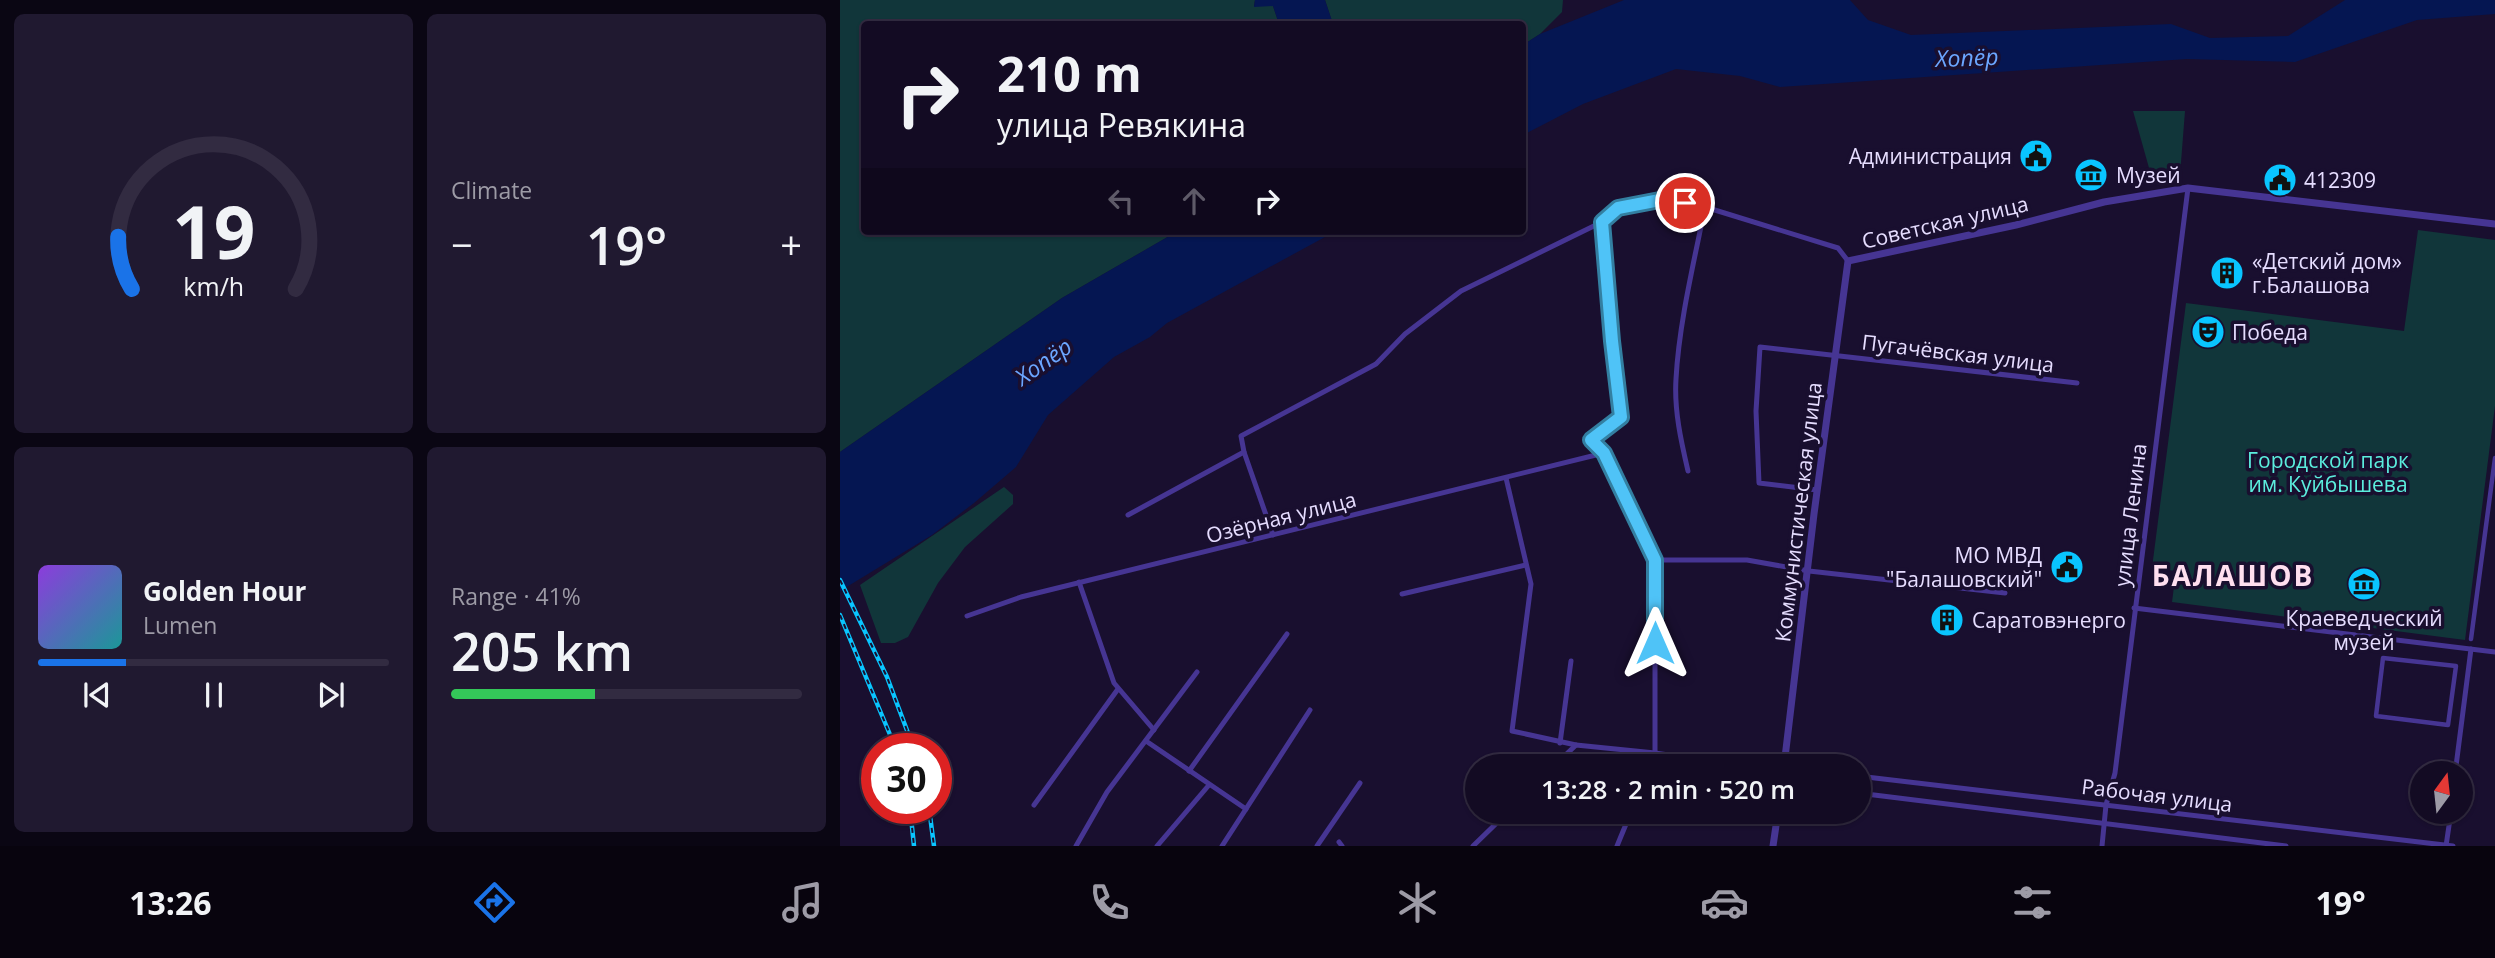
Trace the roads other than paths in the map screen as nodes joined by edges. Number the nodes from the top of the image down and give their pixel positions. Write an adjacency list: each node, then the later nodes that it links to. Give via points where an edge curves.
1 (2188, 188): 4 (street, Советская улица); 5 (street, Советская улица, via 2104,202); 22 (street, улица Ленина)
2 (1705, 207): 3 (street, Советская улица, via 1665,199 1618,208); 5 (street, Советская улица, via 1838,248); 11 (street, via 1676,380 1679,434)
3 (1602, 222): 8 (street, Советская улица, via 1461,291 1405,334 1376,364 1241,436); 9 (street, via 1621,417 1591,440)
4 (2495, 224)
5 (1848, 261): 6 (street, Коммунистическая улица)
6 (1835, 354): 7 (street, Пугачёвская улица); 13 (street, Коммунистическая улица); 13 (street, Пугачёвская улица, via 1760,347 1756,411 1759,483)
7 (2077, 383)
8 (1244, 452): 14 (street); 15 (street)
9 (1604, 453): 12 (street, Озёрная улица); 16 (street)
10 (2495, 458): 25 (street)
11 (1688, 471)
12 (1506, 478): 15 (street, Озёрная улица); 17 (street)
13 (1817, 491): 18 (street, Коммунистическая улица)
14 (1128, 515)
15 (1273, 536): 19 (street, Озёрная улица)
16 (1655, 560): 18 (street, via 1747,560); 37 (street)
17 (1526, 565): 21 (street); 35 (street, via 1531,584 1512,731)
18 (1809, 571): 20 (street); 40 (street, Коммунистическая улица)
19 (1079, 582): 23 (street, Озёрная улица); 31 (street)
20 (2005, 593)
21 (1402, 594)
22 (2134, 608): 26 (street); 48 (street, улица Ленина, via 2115,774)
23 (967, 616)
24 (1287, 634): 42 (street)
25 (2471, 639)
26 (2471, 649): 27 (street); 41 (street)
27 (2495, 652)
28 (2383, 657): 28 (street, via 2456,666 2448,725 2376,716)
29 (1571, 661): 35 (street)
30 (1197, 672): 33 (street)
31 (1118, 689): 33 (street); 47 (street)
32 (1310, 710): 49 (street)
33 (1154, 730): 34 (street)
34 (1146, 741): 42 (street); 55 (street, via 1107,792)
35 (1560, 743): 36 (street)
36 (1576, 745): 37 (street); 38 (street)
37 (1655, 752): 39 (street)
38 (1567, 754)
39 (1668, 754)
40 (1785, 754)
41 (2457, 761)
42 (1189, 771): 45 (street)
43 (1871, 778): 48 (street, Рабочая улица)
44 (1360, 783): 58 (street)
45 (1209, 785): 49 (street); 56 (street)
46 (1871, 795): 53 (street, Рабочая улица)
47 (1034, 805)
48 (2106, 805): 53 (street, улица Ленина); 64 (street, Рабочая улица)
49 (1246, 809): 57 (street)
50 (1496, 824): 59 (street)
51 (1626, 824): 60 (street)
52 (1776, 824): 61 (street)
53 (2104, 824): 62 (street, улица Ленина); 63 (street, Рабочая улица)
54 (2449, 824): 64 (street)
55 (1076, 846)
56 (1157, 846)
57 (1222, 846)
58 (1317, 846)
59 (1474, 846)
60 (1617, 846)
61 (1773, 846)
62 (2102, 846)
63 (2286, 846)
64 (2446, 846): 65 (street, Рабочая улица)
65 (2453, 846)

